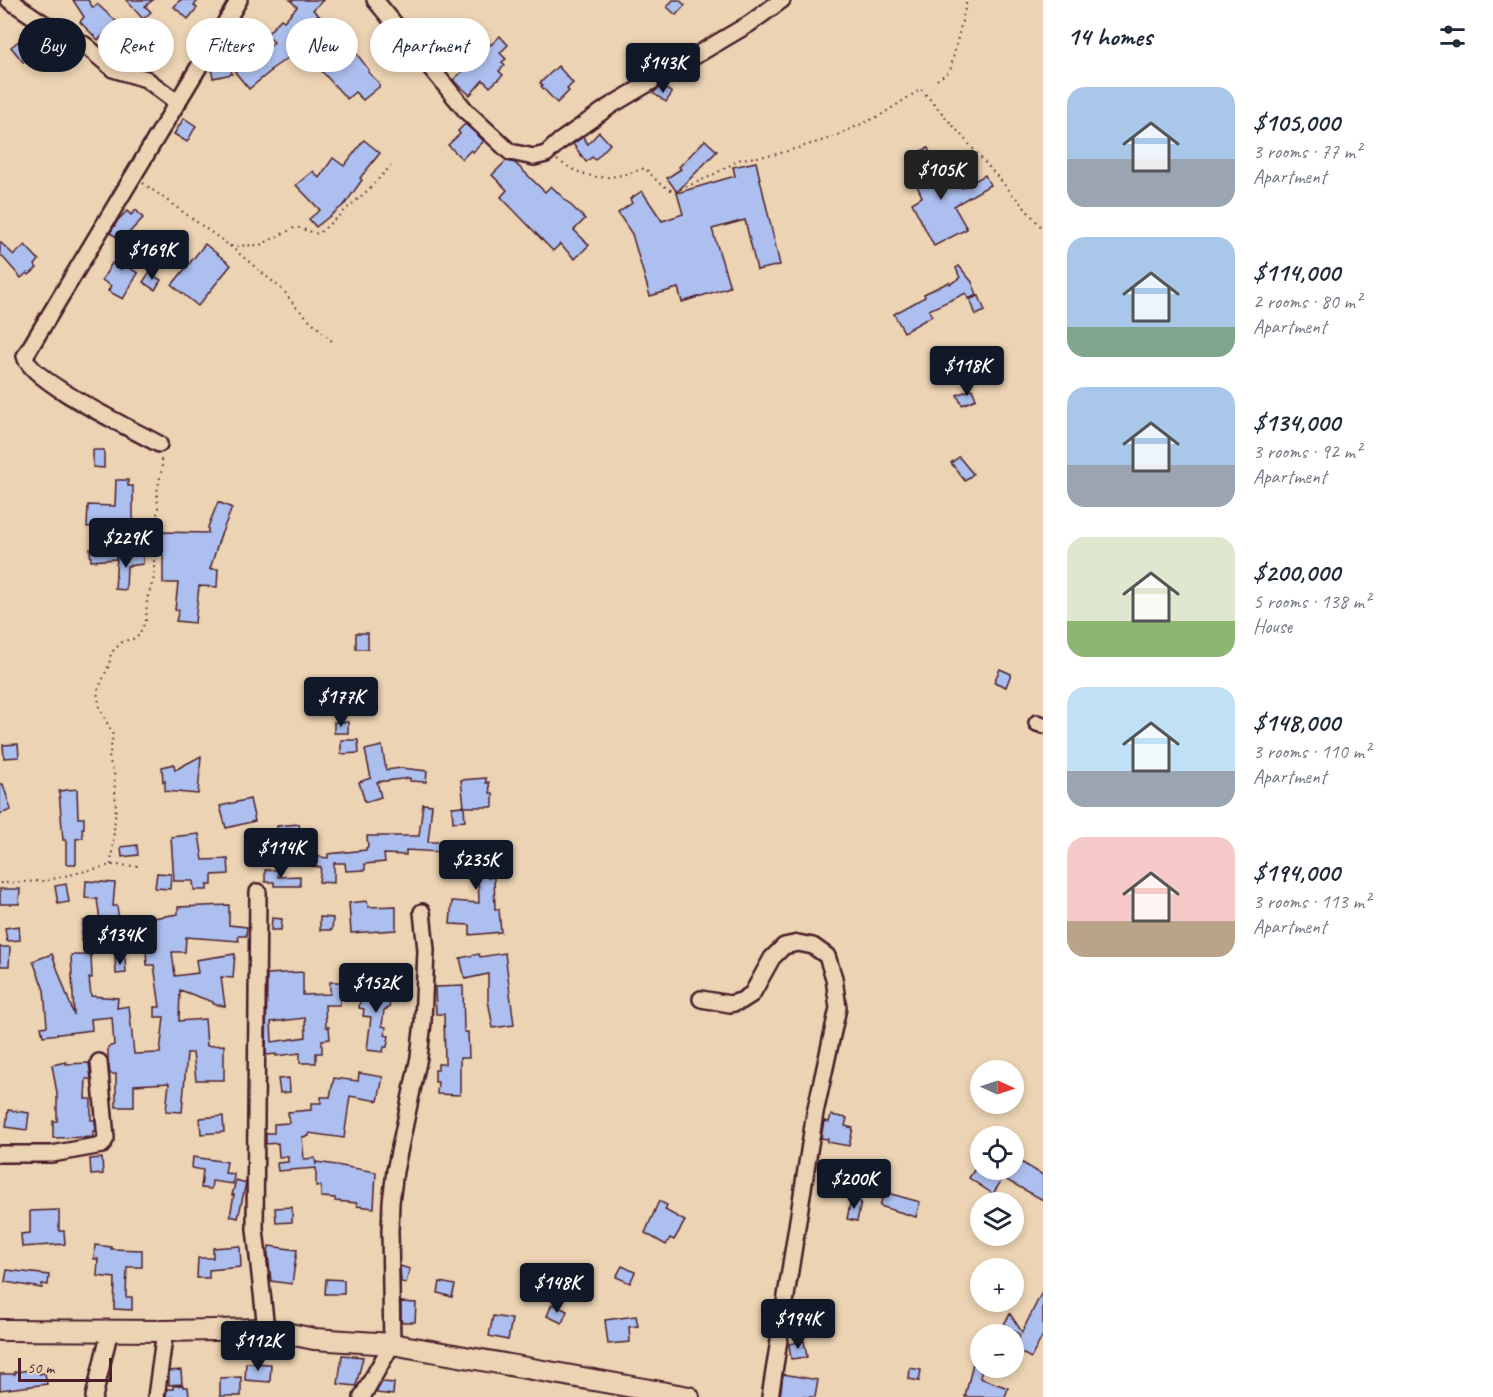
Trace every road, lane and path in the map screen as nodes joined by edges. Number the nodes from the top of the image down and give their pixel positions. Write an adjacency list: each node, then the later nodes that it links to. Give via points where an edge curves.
1 (9, 0): 7 (street, via 85,45 114,69 146,79)
2 (239, 0): 7 (street)
3 (375, 0): 8 (street, via 467,112 510,153 534,157 546,154)
4 (782, 0): 8 (street)
5 (967, 0): 6 (path, via 950,71)
6 (937, 80)
7 (178, 103): 10 (street)
8 (564, 139): 11 (path, via 556,159 573,170 598,178 645,168 674,192 741,159 774,155 831,138 881,116 921,89)
9 (391, 166): 12 (path, via 318,234 296,228 260,245)
10 (133, 177): 12 (path); 14 (street, via 25,358 52,386)
11 (1043, 229)
12 (230, 246): 13 (path, via 284,291)
13 (335, 344)
14 (159, 444): 15 (path, via 162,468 157,492 154,578 147,599 146,621 137,638 123,641 111,653 97,692 113,735 110,759 116,807)
15 (111, 865): 16 (path); 17 (path, via 44,881)
16 (140, 866)
17 (0, 883)
18 (258, 892): 23 (street, via 255,1229)
19 (422, 912): 27 (street, via 426,950 423,1023 391,1202)
20 (702, 999): 32 (street, via 730,1004 741,1001 752,994 772,958 784,946 798,943 813,946 827,956 834,978 838,1008 815,1113)
21 (99, 1062): 22 (street, via 104,1143 65,1152)
22 (0, 1154)
23 (266, 1329): 26 (street); 27 (street, via 314,1339)
24 (0, 1330): 25 (street)
25 (110, 1330): 26 (street); 28 (street)
26 (165, 1331): 29 (street)
27 (392, 1344): 30 (street); 31 (street)
28 (94, 1397)
29 (156, 1397)
30 (362, 1397)
31 (689, 1397)
32 (770, 1397)

